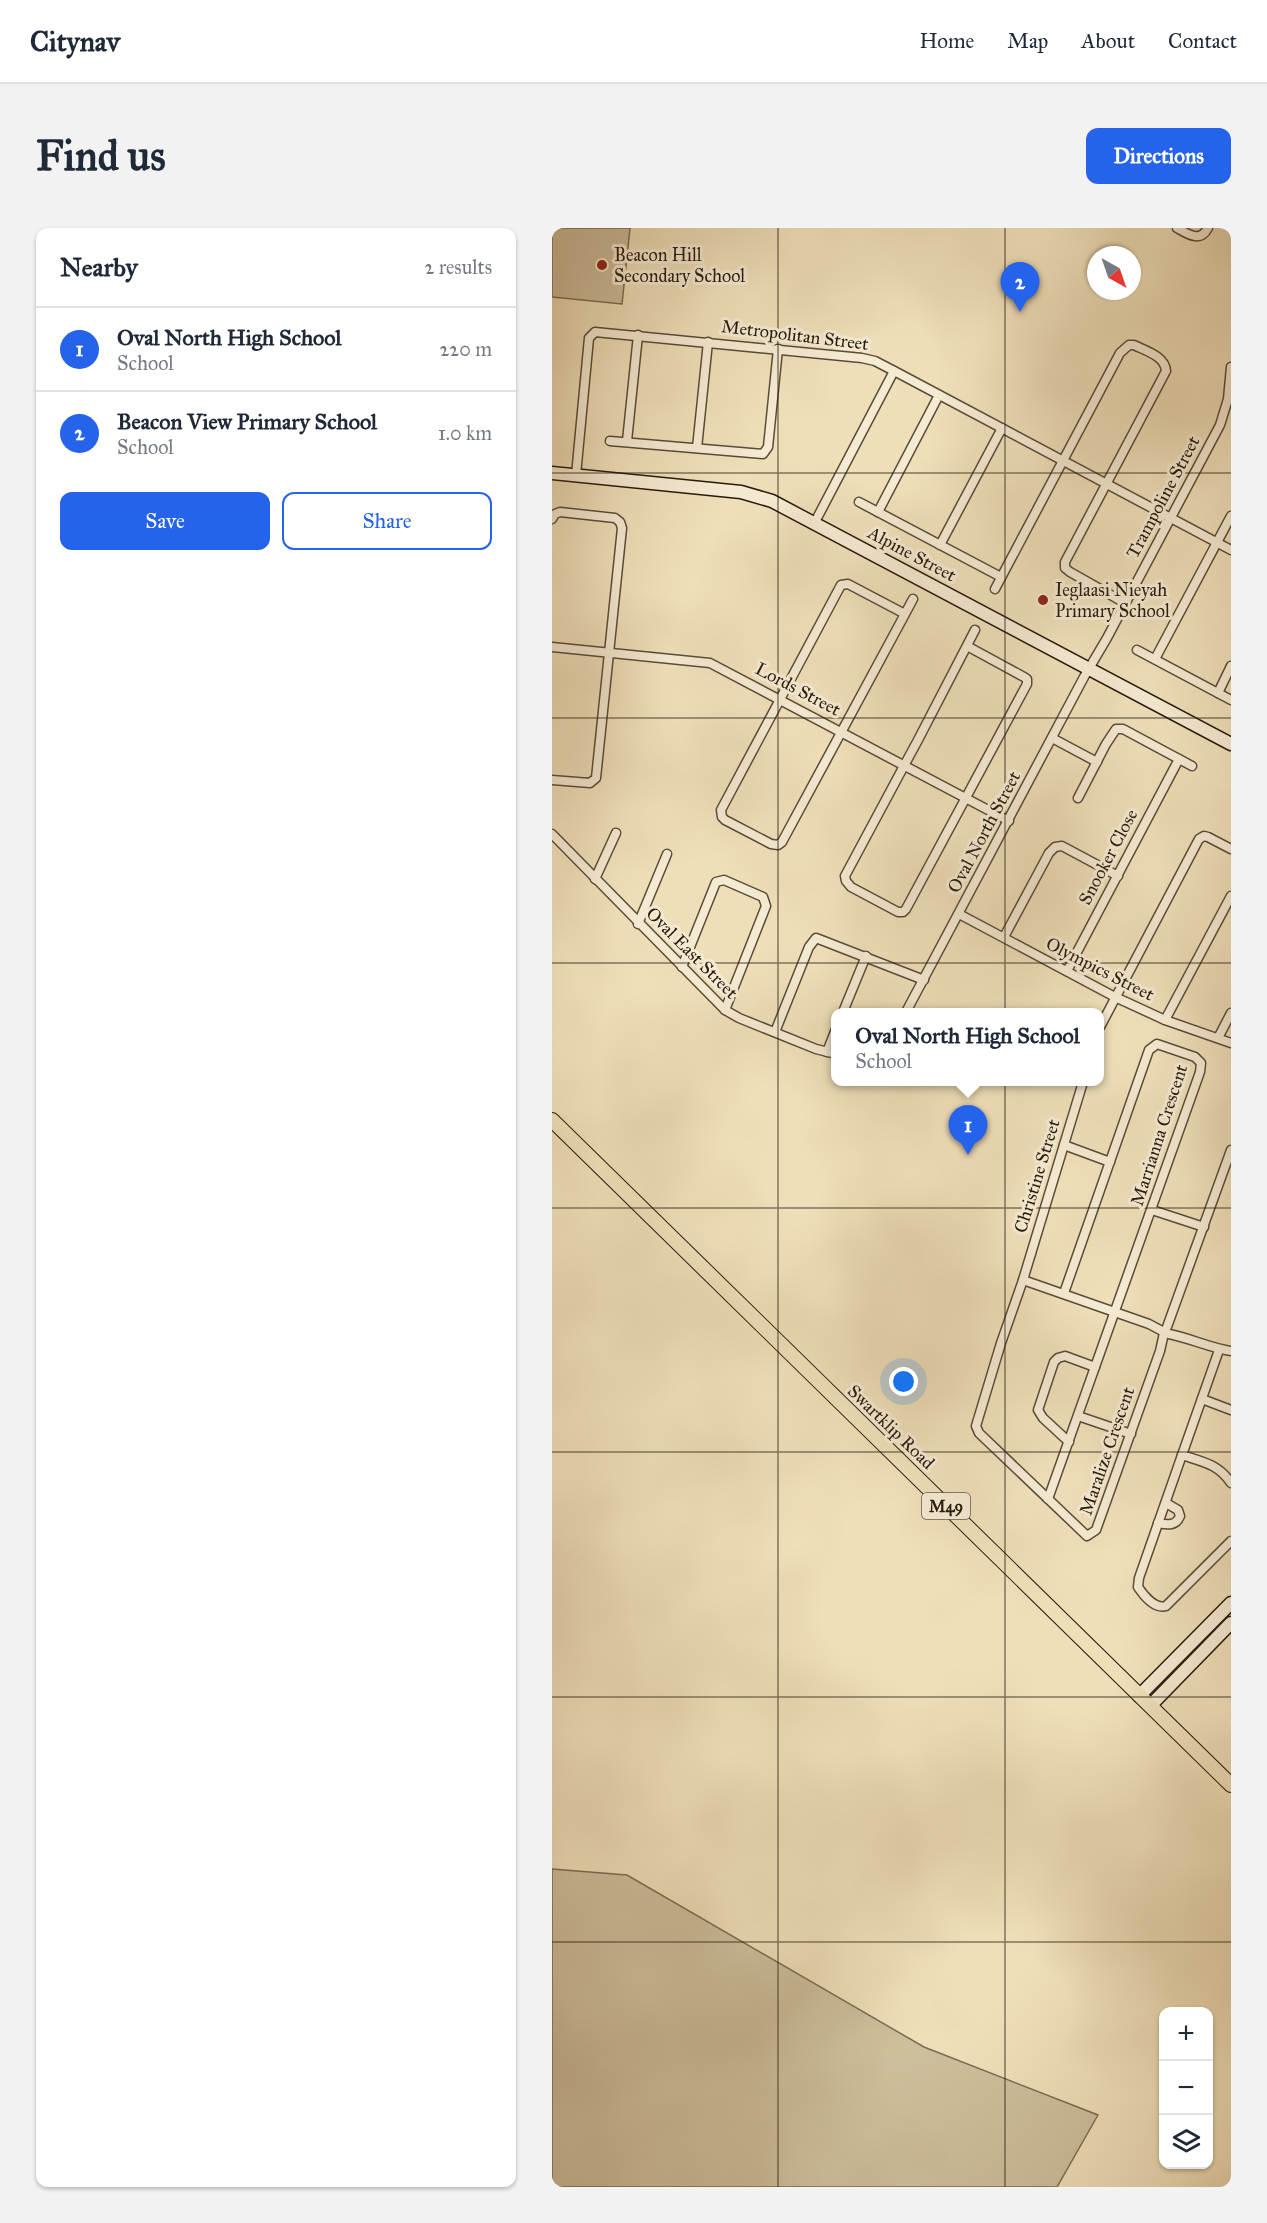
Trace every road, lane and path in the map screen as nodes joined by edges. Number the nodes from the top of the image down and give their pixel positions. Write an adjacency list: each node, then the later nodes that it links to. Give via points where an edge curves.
1 (1177, 228): 2 (street, via 1199,237)
2 (1208, 228)
3 (638, 335): 4 (street, Metropolitan Street); 11 (street); 15 (street, Metropolitan Street, via 599,331 590,336)
4 (708, 342): 5 (street, Metropolitan Street); 12 (street)
5 (778, 349): 7 (street, Metropolitan Street, via 869,359); 12 (street, via 766,451 759,455)
6 (1231, 367): 20 (street, Trampoline Street, via 1228,399 1220,425)
7 (894, 371): 8 (street, Metropolitan Street); 22 (street)
8 (939, 395): 9 (street, Metropolitan Street); 18 (street)
9 (1002, 428): 13 (street, Metropolitan Street); 24 (street)
10 (610, 441): 11 (street)
11 (627, 441): 12 (street)
12 (697, 448)
13 (1064, 461): 16 (street, Metropolitan Street); 16 (street, via 1124,348 1134,345 1161,358 1166,371); 26 (street)
14 (552, 472): 15 (street, Alpine Street)
15 (576, 475): 22 (street, Alpine Street, via 748,494 778,503)
16 (1106, 483): 20 (street, Metropolitan Street); 29 (street, via 1065,568)
17 (859, 502): 18 (street)
18 (878, 512): 24 (street)
19 (1231, 516): 23 (street)
20 (1171, 518): 23 (street, Metropolitan Street); 29 (street, Trampoline Street)
21 (552, 519): 35 (street, via 560,512 615,518 620,522)
22 (815, 522): 38 (street, Alpine Street)
23 (1217, 542): 25 (street, Metropolitan Street); 36 (street)
24 (940, 545): 26 (street)
25 (1231, 550)
26 (1002, 577): 27 (street)
27 (995, 589)
28 (913, 599): 30 (street)
29 (1125, 603): 38 (street, Trampoline Street)
30 (905, 614): 40 (street, via 848,584 841,585); 42 (street)
31 (975, 630): 32 (street)
32 (967, 646): 47 (street); 50 (street, via 1027,681)
33 (552, 647): 35 (street, Lords Street)
34 (1137, 650): 36 (street)
35 (610, 654): 40 (street, Lords Street, via 710,663); 49 (street, via 596,778 590,783)
36 (1155, 659): 39 (street)
37 (1231, 666): 39 (street)
38 (1090, 668): 43 (street, Oval North Street); 44 (street, Alpine Street)
39 (1218, 693): 41 (street)
40 (780, 698): 42 (street, Lords Street); 42 (street, via 721,810 725,820 771,844 782,842)
41 (1231, 700)
42 (842, 731): 47 (street, Lords Street)
43 (1052, 738): 46 (street); 52 (street, Oval North Street)
44 (1231, 744)
45 (1179, 759): 46 (street, via 1119,729 1111,734); 48 (street); 57 (street, Snooker Close)
46 (1096, 762): 51 (street)
47 (905, 764): 50 (street, Lords Street); 50 (street, via 847,872 850,887 898,912 905,911)
48 (1192, 766)
49 (552, 780)
50 (967, 798): 52 (street, Lords Street)
51 (1078, 798)
52 (1009, 821): 60 (street, Oval North Street)
53 (616, 833): 58 (street)
54 (552, 834): 58 (street, Oval East Street)
55 (1231, 849): 67 (street, via 1208,837 1200,839)
56 (667, 854): 61 (street)
57 (1118, 876): 62 (street, via 1062,846 1055,846); 65 (street, Snooker Close)
58 (595, 879): 61 (street, Oval East Street)
59 (1231, 896): 73 (street)
60 (959, 914): 62 (street, Olympics Street); 66 (street, Oval North Street)
61 (638, 924): 64 (street, Oval East Street)
62 (1004, 937): 65 (street, Olympics Street)
63 (866, 956): 66 (street); 68 (street); 74 (street, via 820,938 813,940)
64 (682, 967): 70 (street, Oval East Street); 70 (street, via 716,882 724,880 763,897 766,906)
65 (1067, 971): 67 (street, Olympics Street)
66 (924, 980): 69 (street, Oval North Street)
67 (1115, 997): 72 (street); 73 (street, Olympics Street)
68 (845, 1008)
69 (908, 1008)
70 (725, 1010): 74 (street, Oval East Street)
71 (1231, 1013): 75 (street)
72 (1104, 1019)
73 (1166, 1020): 75 (street, Olympics Street)
74 (775, 1032): 77 (street, Oval East Street)
75 (1218, 1038): 76 (street, Olympics Street)
76 (1231, 1043)
77 (831, 1053)
78 (1082, 1086): 80 (street, Christine Street)
79 (552, 1120): 105 (main road, Swartklip Road / M49)
80 (1064, 1145): 82 (street); 85 (street, Christine Street)
81 (1231, 1150): 84 (street, Maralize Crescent)
82 (1110, 1162): 83 (street, Marrianna Crescent, via 1151,1047 1160,1044 1199,1060 1200,1072); 86 (street, Marrianna Crescent)
83 (1152, 1210): 84 (street); 87 (street, Marrianna Crescent)
84 (1204, 1227): 88 (street, Maralize Crescent)
85 (1023, 1280): 86 (street); 99 (street, Maralize Crescent, via 976,1426)
86 (1064, 1293): 87 (street)
87 (1116, 1312): 88 (street); 91 (street, Marrianna Crescent)
88 (1167, 1330): 89 (street); 95 (street, Maralize Crescent)
89 (1219, 1350): 90 (street); 92 (street)
90 (1231, 1351)
91 (1095, 1367): 94 (street, Marrianna Crescent); 96 (street, via 1065,1356 1054,1362 1038,1410)
92 (1202, 1399): 93 (street); 97 (street)
93 (1231, 1410)
94 (1078, 1416): 95 (street); 96 (street, Marrianna Crescent)
95 (1131, 1434): 99 (street, Maralize Crescent, via 1094,1533 1083,1534)
96 (1069, 1442): 99 (street, Marrianna Crescent)
97 (1182, 1455): 98 (street, via 1216,1467); 100 (street)
98 (1231, 1483)
99 (1048, 1499)
100 (1166, 1503): 101 (street); 101 (street, via 1179,1512 1178,1520)
101 (1158, 1523): 102 (street, via 1137,1583 1160,1607 1170,1603)
102 (1231, 1541)
103 (1231, 1603): 105 (street)
104 (1231, 1623): 106 (street)
105 (1139, 1696): 106 (main road, Swartklip Road / M49)
106 (1150, 1706): 107 (main road, Swartklip Road / M49)
107 (1231, 1785)

